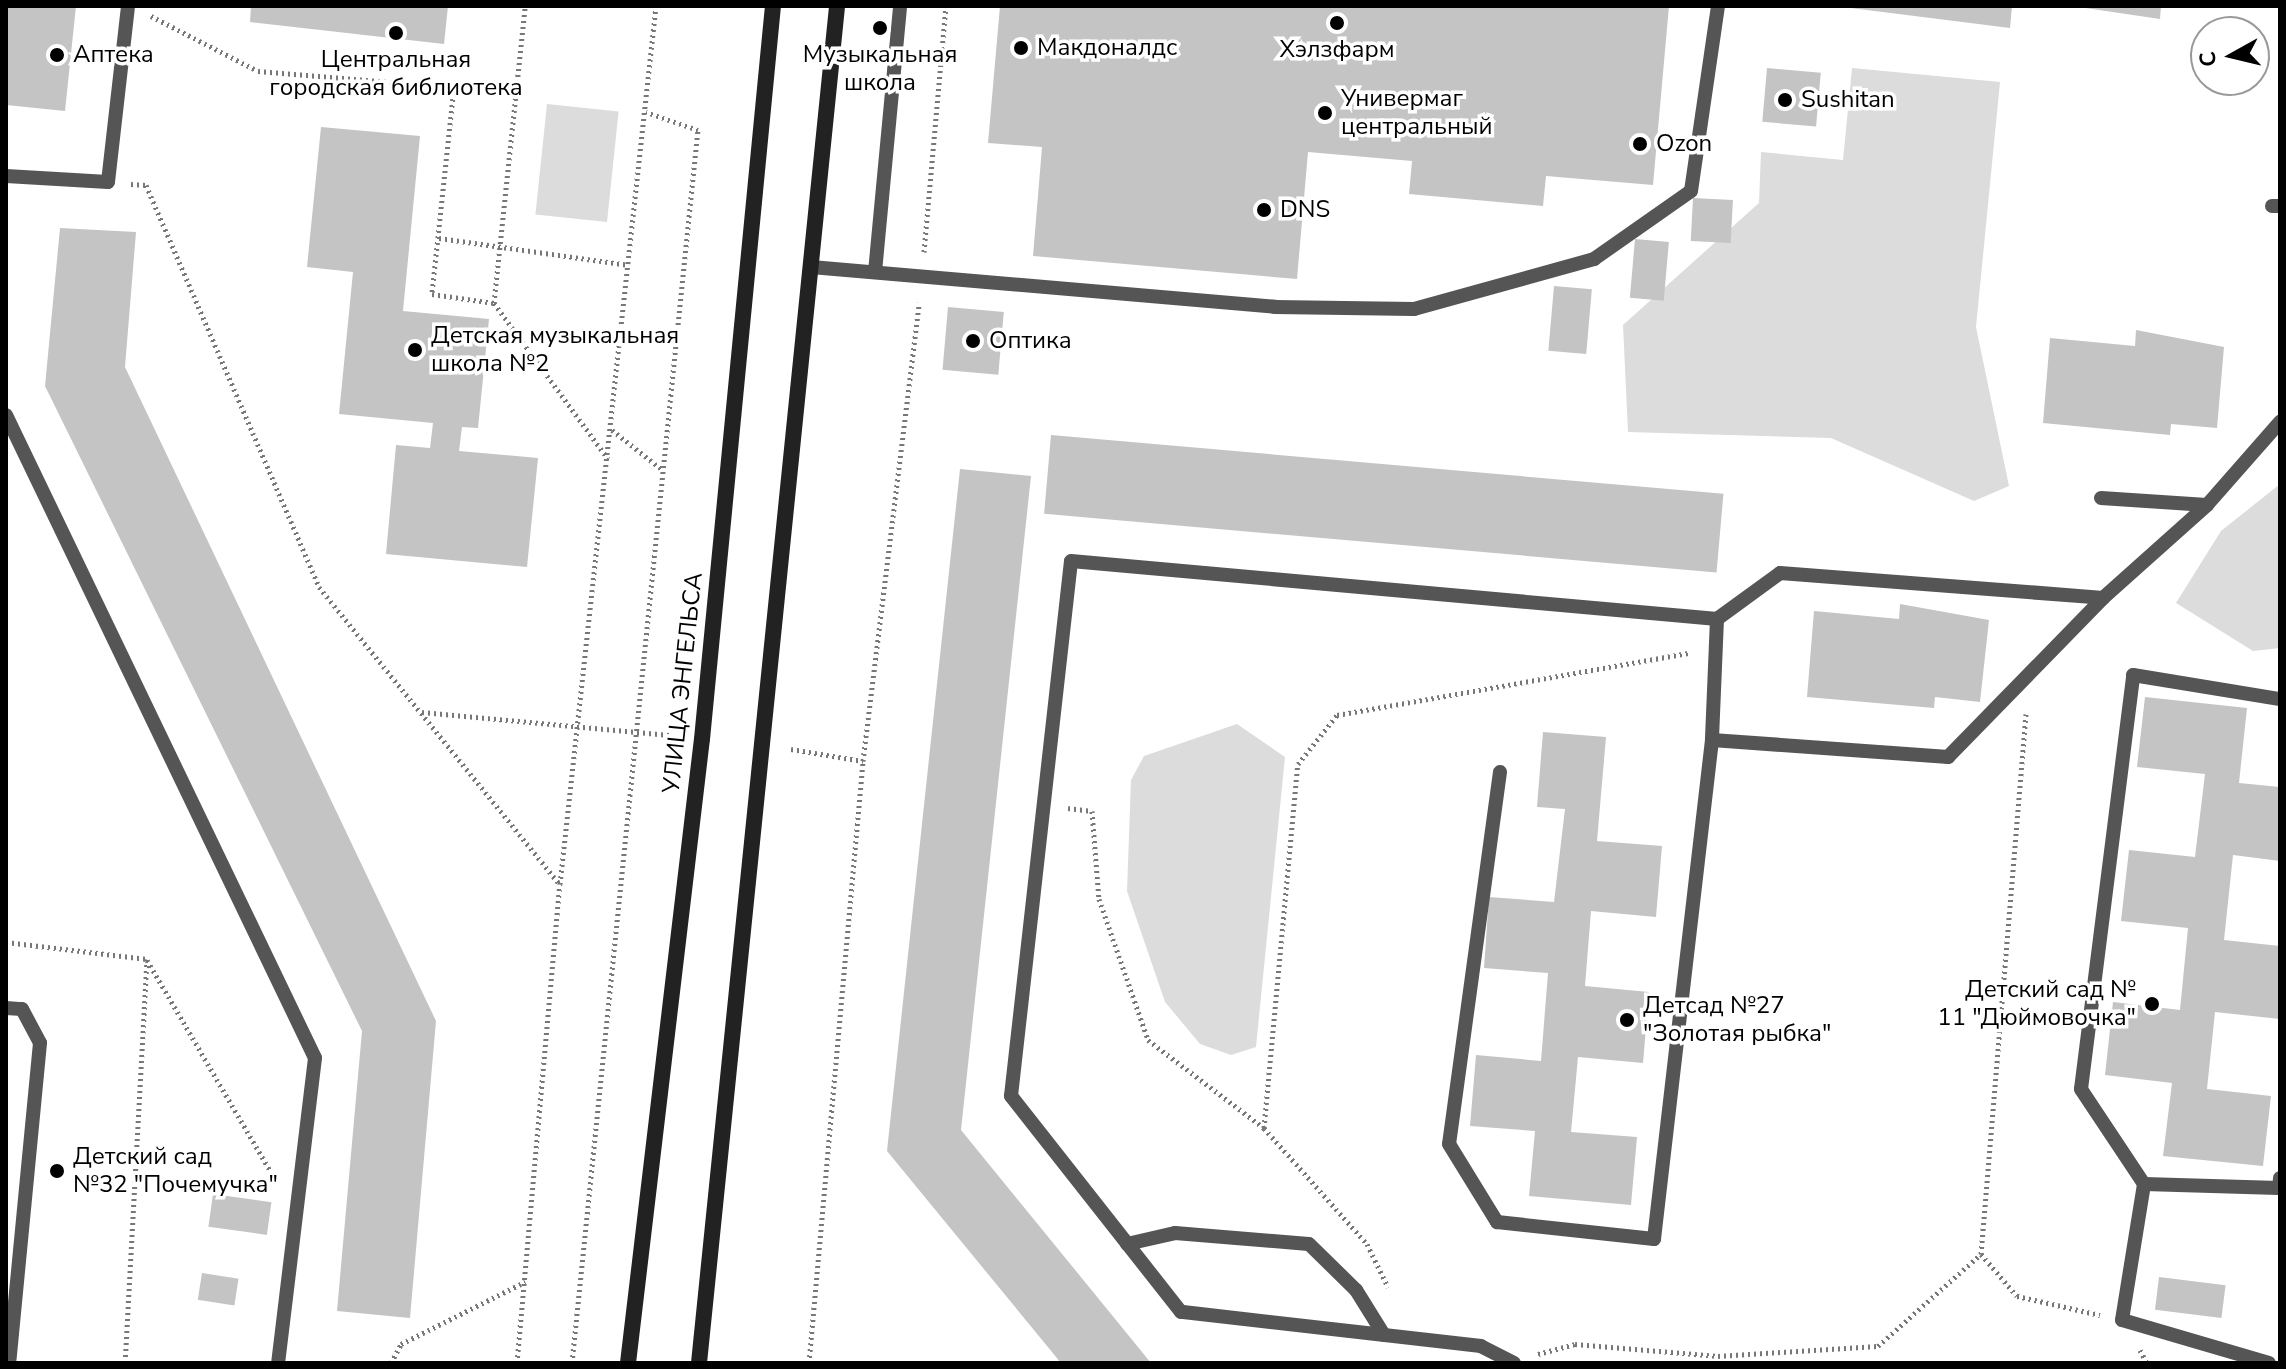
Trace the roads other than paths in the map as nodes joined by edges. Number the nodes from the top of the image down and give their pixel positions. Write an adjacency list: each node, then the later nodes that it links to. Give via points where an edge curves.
1 (128, 6): 6 (lane, via 108,182)
2 (773, 6): 26 (main road, УЛИЦА ЭНГЕЛЬСА, via 702,739)
3 (837, 6): 7 (main road)
4 (900, 6): 8 (lane)
5 (1718, 6): 8 (lane, via 1691,191 1594,259 1414,309 1275,307)
6 (6, 176)
7 (811, 267): 8 (lane); 27 (main road)
8 (875, 272)
9 (6, 415): 25 (lane, via 315,1058)
10 (2280, 422): 12 (lane)
11 (2101, 498): 12 (lane)
12 (2207, 505): 13 (lane)
13 (2103, 598): 14 (lane, via 1780,573); 16 (lane, via 1948,757)
14 (1717, 619): 16 (lane); 21 (lane, via 1071,561 1011,1096)
15 (2280, 699): 20 (lane, via 2133,675 2081,1089)
16 (1712, 740): 17 (lane, via 1654,1239 1497,1222 1449,1144)
17 (1500, 772)
18 (6, 1008): 24 (lane, via 22,1009 40,1043)
19 (2280, 1178): 20 (lane, via 2279,1188)
20 (2144, 1184): 28 (lane, via 2122,1320)
21 (1127, 1244): 22 (lane, via 1181,1312); 22 (lane, via 1175,1233 1309,1244 1356,1290)
22 (1384, 1335): 23 (lane, via 1481,1346)
23 (1514, 1362)
24 (9, 1363)
25 (278, 1363)
26 (628, 1363)
27 (699, 1363)
28 (2269, 1363)

